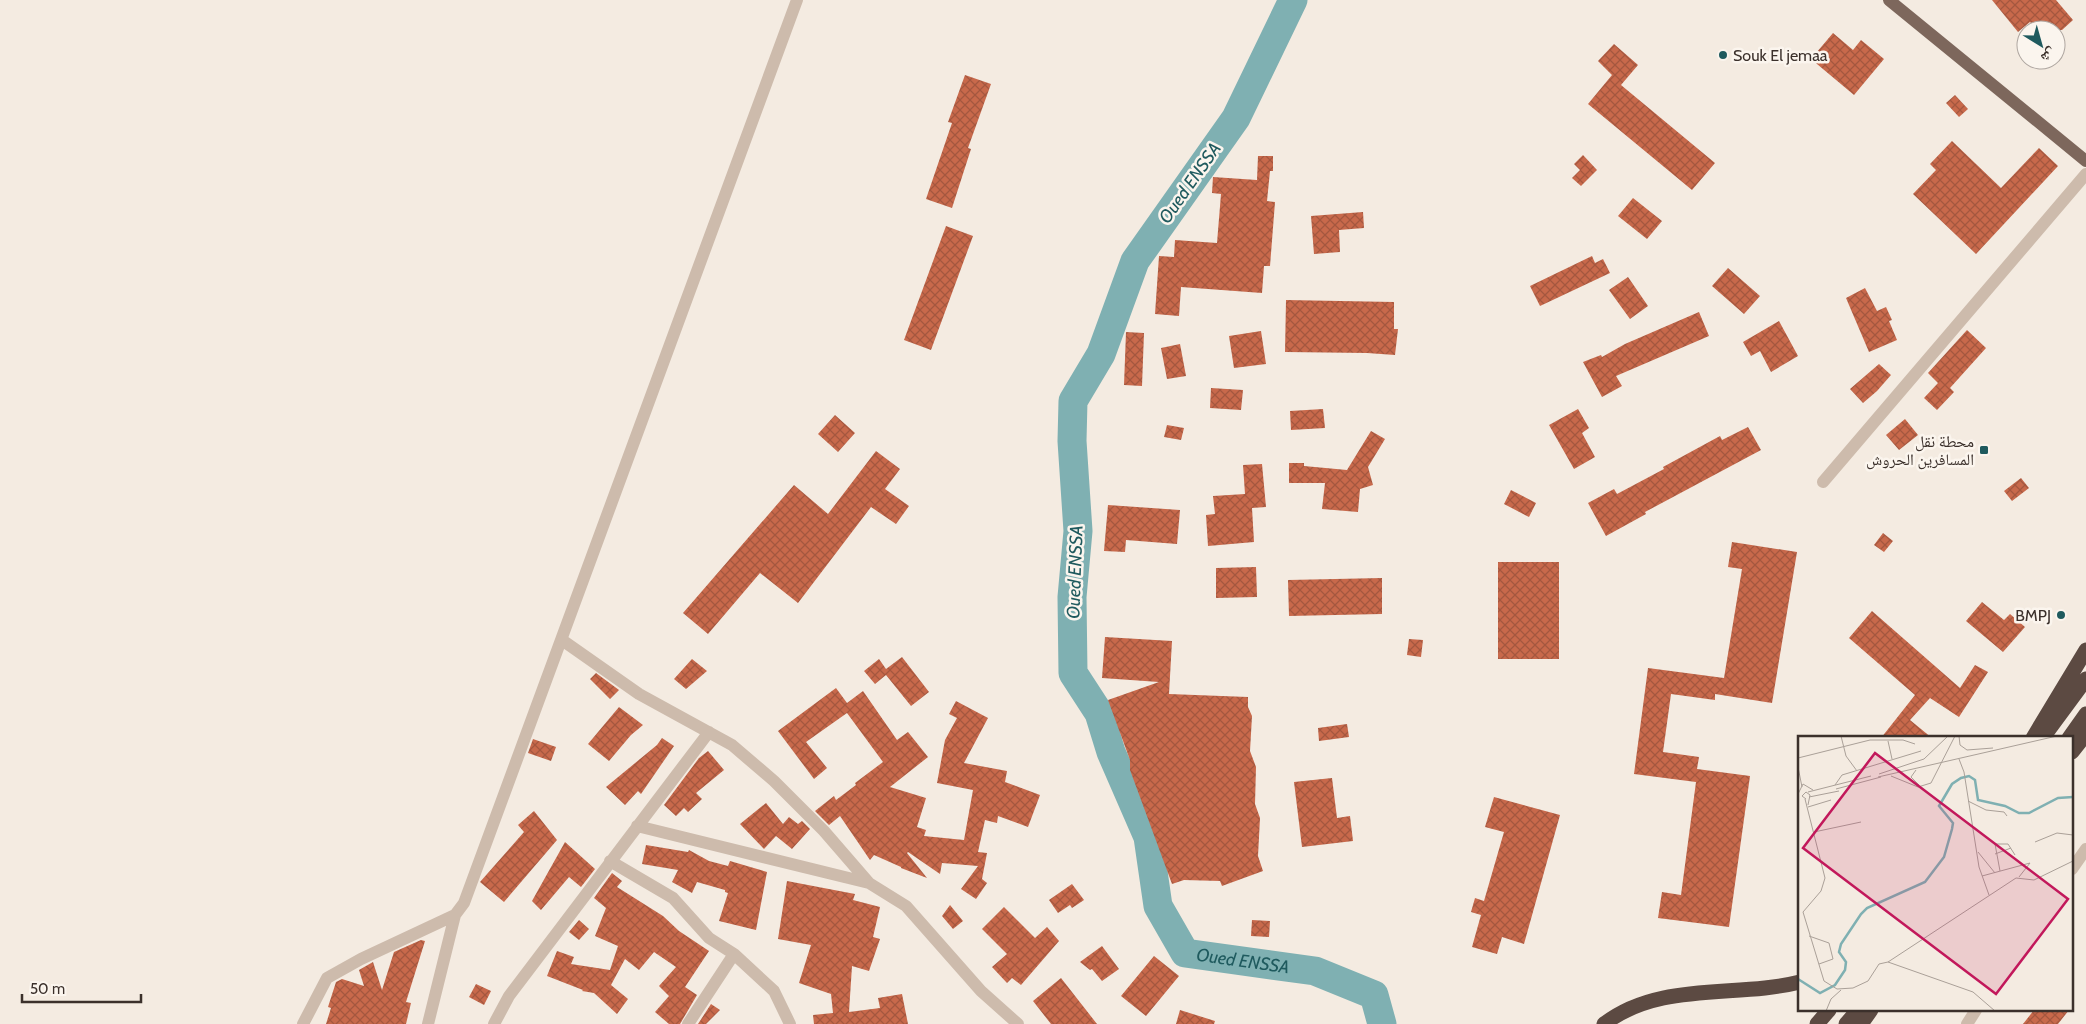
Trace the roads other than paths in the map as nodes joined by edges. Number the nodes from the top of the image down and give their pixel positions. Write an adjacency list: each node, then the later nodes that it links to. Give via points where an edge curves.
1 (797, 0): 6 (street)
2 (1889, 0): 3 (main road)
3 (2086, 161)
4 (2086, 174): 5 (street)
5 (1823, 482)
6 (562, 640): 10 (street, via 639,694); 21 (street, via 467,896)
7 (2086, 650): 12 (highway)
8 (2086, 679): 13 (highway)
9 (2086, 714): 14 (highway)
10 (709, 732): 16 (street); 20 (street, via 732,745 774,781 824,831)
11 (2086, 734): 15 (highway)
12 (2034, 736)
13 (2043, 736)
14 (2070, 736)
15 (2074, 749)
16 (637, 826): 18 (street); 20 (street)
17 (2086, 849): 19 (street)
18 (610, 861): 22 (street, via 673,898 709,938); 30 (street, via 509,996)
19 (2074, 866)
20 (869, 883): 33 (street, via 906,906 981,991)
21 (455, 915): 28 (street, via 327,978); 29 (street)
22 (734, 954): 31 (street); 32 (street, via 774,991)
23 (1798, 982): 34 (highway, via 1669,996 1637,1006)
24 (1827, 1012): 35 (highway)
25 (1856, 1012): 36 (highway)
26 (1870, 1012): 37 (highway)
27 (1975, 1012): 38 (street)
28 (303, 1024)
29 (428, 1024)
30 (494, 1024)
31 (688, 1024)
32 (790, 1024)
33 (1018, 1024)
34 (1604, 1024)
35 (1817, 1024)
36 (1846, 1024)
37 (1861, 1024)
38 (1967, 1024)

